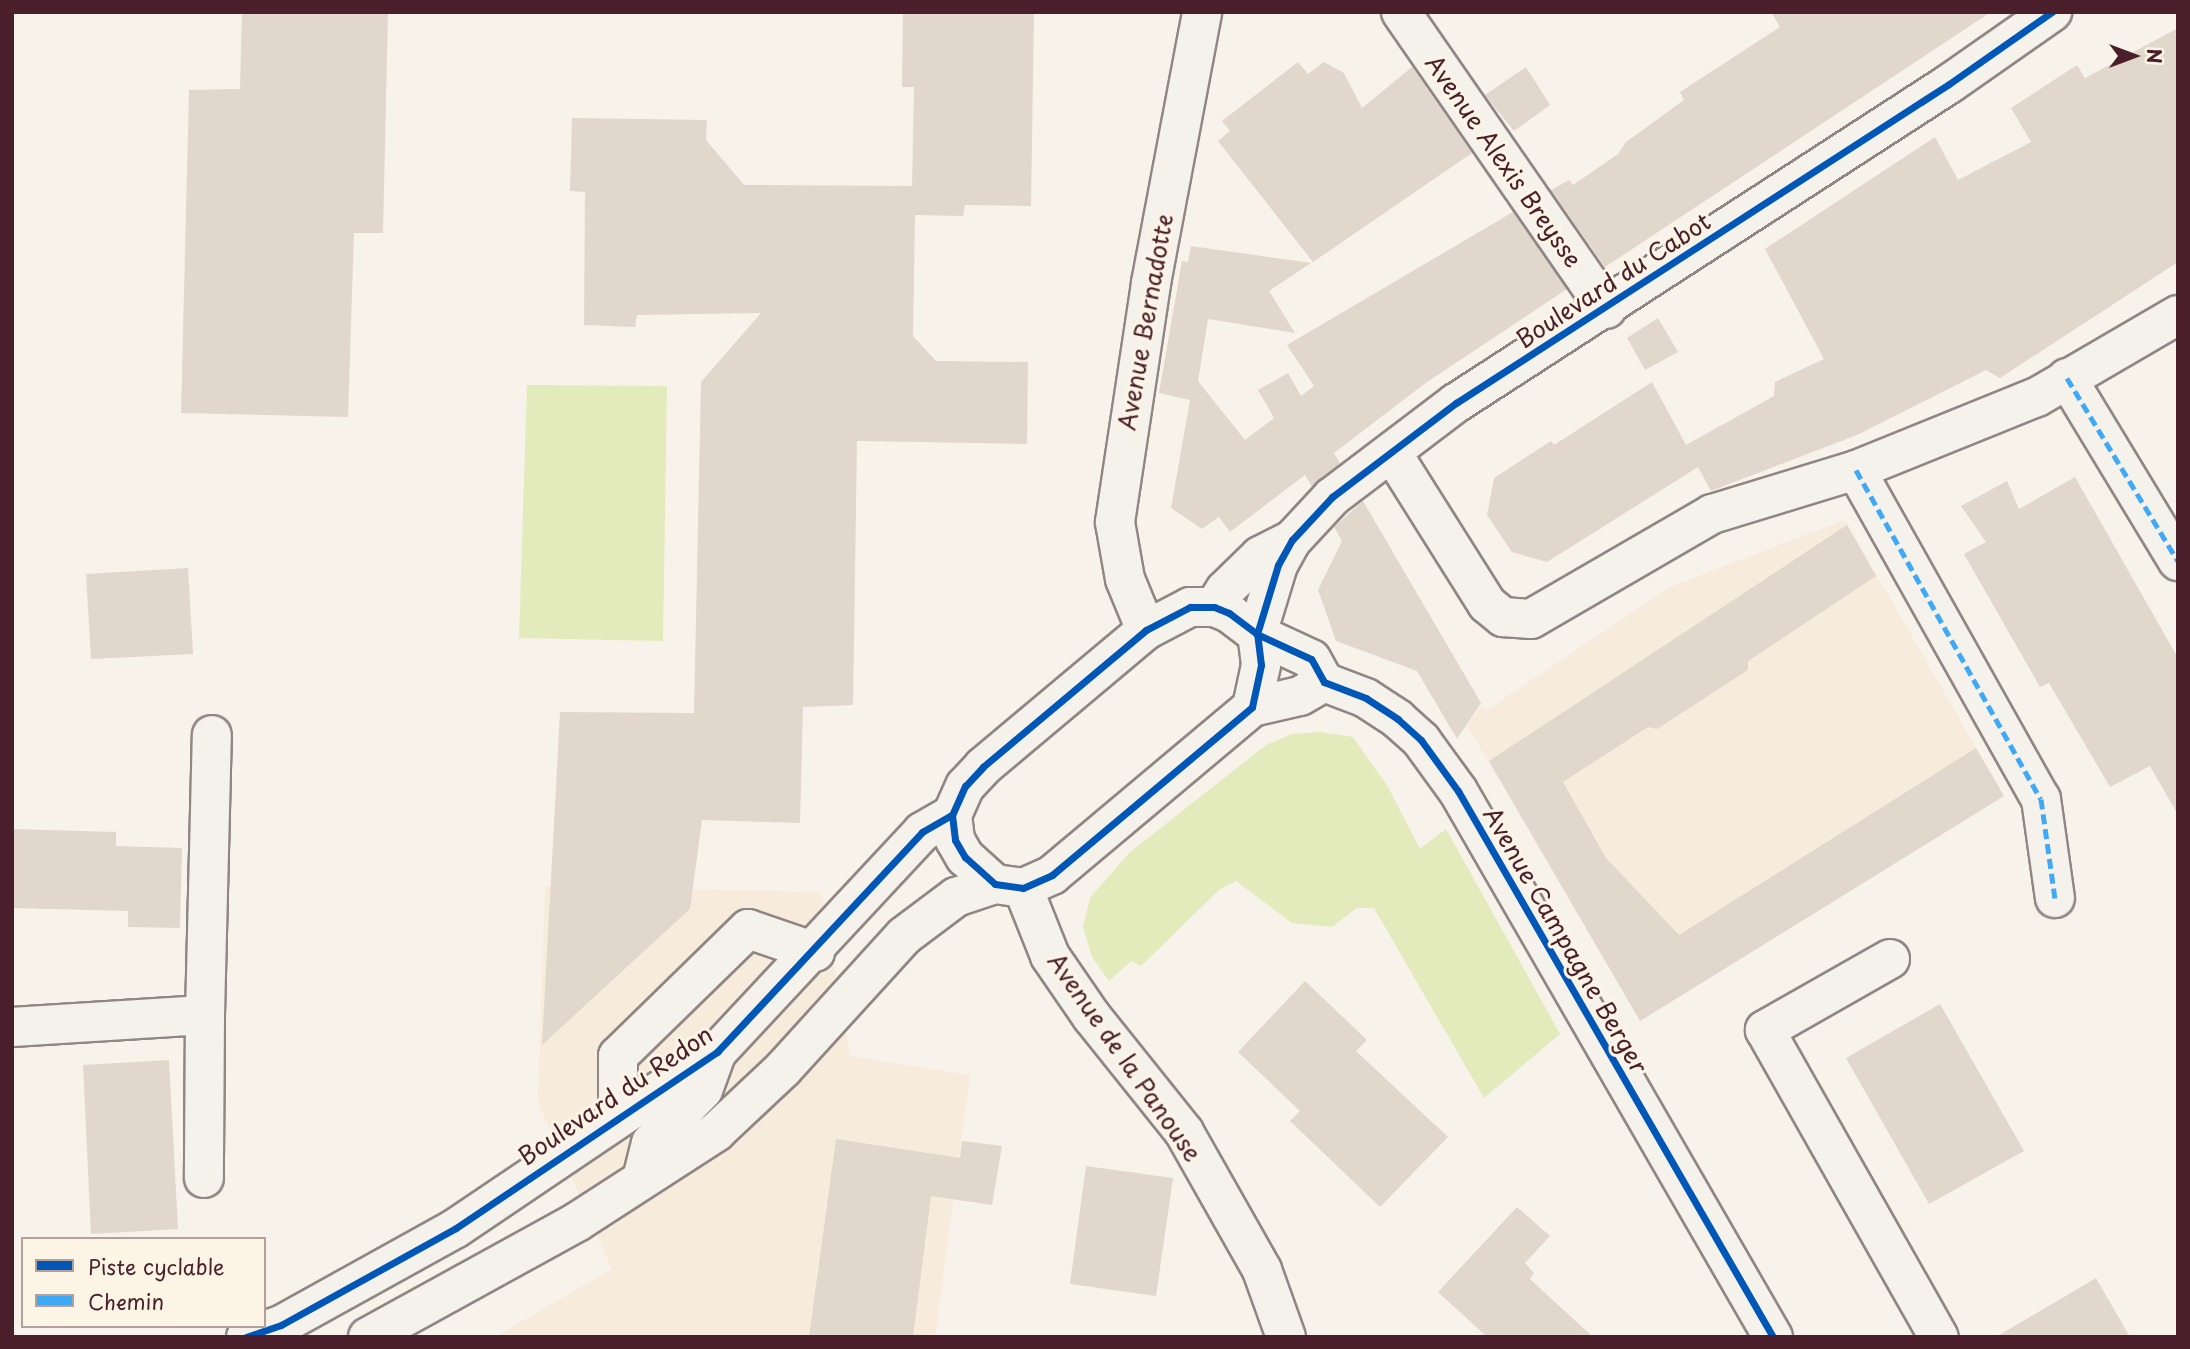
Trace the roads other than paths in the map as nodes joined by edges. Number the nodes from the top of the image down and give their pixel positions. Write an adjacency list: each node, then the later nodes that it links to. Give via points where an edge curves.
1 (1202, 12): 12 (street, Avenue Bernadotte, via 1151,283 1115,522 1125,579)
2 (1401, 12): 4 (street, Avenue Alexis Breysse)
3 (2052, 12): 4 (street, Boulevard du Cabot)
4 (1607, 309): 7 (street, Boulevard du Cabot, via 1456,403)
5 (2178, 315): 6 (street)
6 (2067, 378): 8 (street, via 2037,397); 10 (street)
7 (1392, 453): 8 (street, via 1487,604 1503,617 1531,619 1712,514); 9 (street, Boulevard du Cabot, via 1332,497)
8 (1856, 470): 19 (street, via 2041,799)
9 (1292, 540): 11 (street, Boulevard du Cabot, via 1260,556); 13 (street, Boulevard du Cabot, via 1278,565)
10 (2178, 561)
11 (1214, 607): 12 (street, via 1190,607); 13 (street)
12 (1146, 630): 17 (street, via 983,767 965,786)
13 (1257, 634): 14 (street, via 1311,659); 15 (street, via 1261,665)
14 (1324, 682): 15 (street, via 1300,696); 32 (street, Avenue Campagne Berger, via 1366,698 1398,719 1421,740 1458,792)
15 (1252, 707): 18 (street, via 1052,875)
16 (212, 735): 22 (street)
17 (952, 815): 18 (street, via 955,839 965,857); 20 (street, Boulevard du Redon, via 922,832)
18 (1009, 886): 27 (street, via 956,897 904,936 751,1102 716,1132); 31 (street, Avenue de la Panouse, via 1092,1017 1184,1132 1262,1270)
19 (2055, 898)
20 (815, 952): 24 (street, Boulevard du Redon); 25 (street, via 748,929 618,1056)
21 (1890, 959): 33 (street, via 1765,1030)
22 (205, 1015): 23 (street); 26 (street)
23 (12, 1027)
24 (717, 1052): 25 (street, Boulevard du Redon); 27 (street, Boulevard du Redon, via 703,1090 651,1143)
25 (618, 1117): 28 (street, Boulevard du Redon, via 456,1228)
26 (204, 1178)
27 (642, 1179): 29 (street, via 578,1222)
28 (419, 1247): 29 (street, via 398,1284); 30 (street, Boulevard du Redon, via 281,1325)
29 (386, 1333)
30 (246, 1337)
31 (1286, 1337)
32 (1773, 1337)
33 (1938, 1337)

